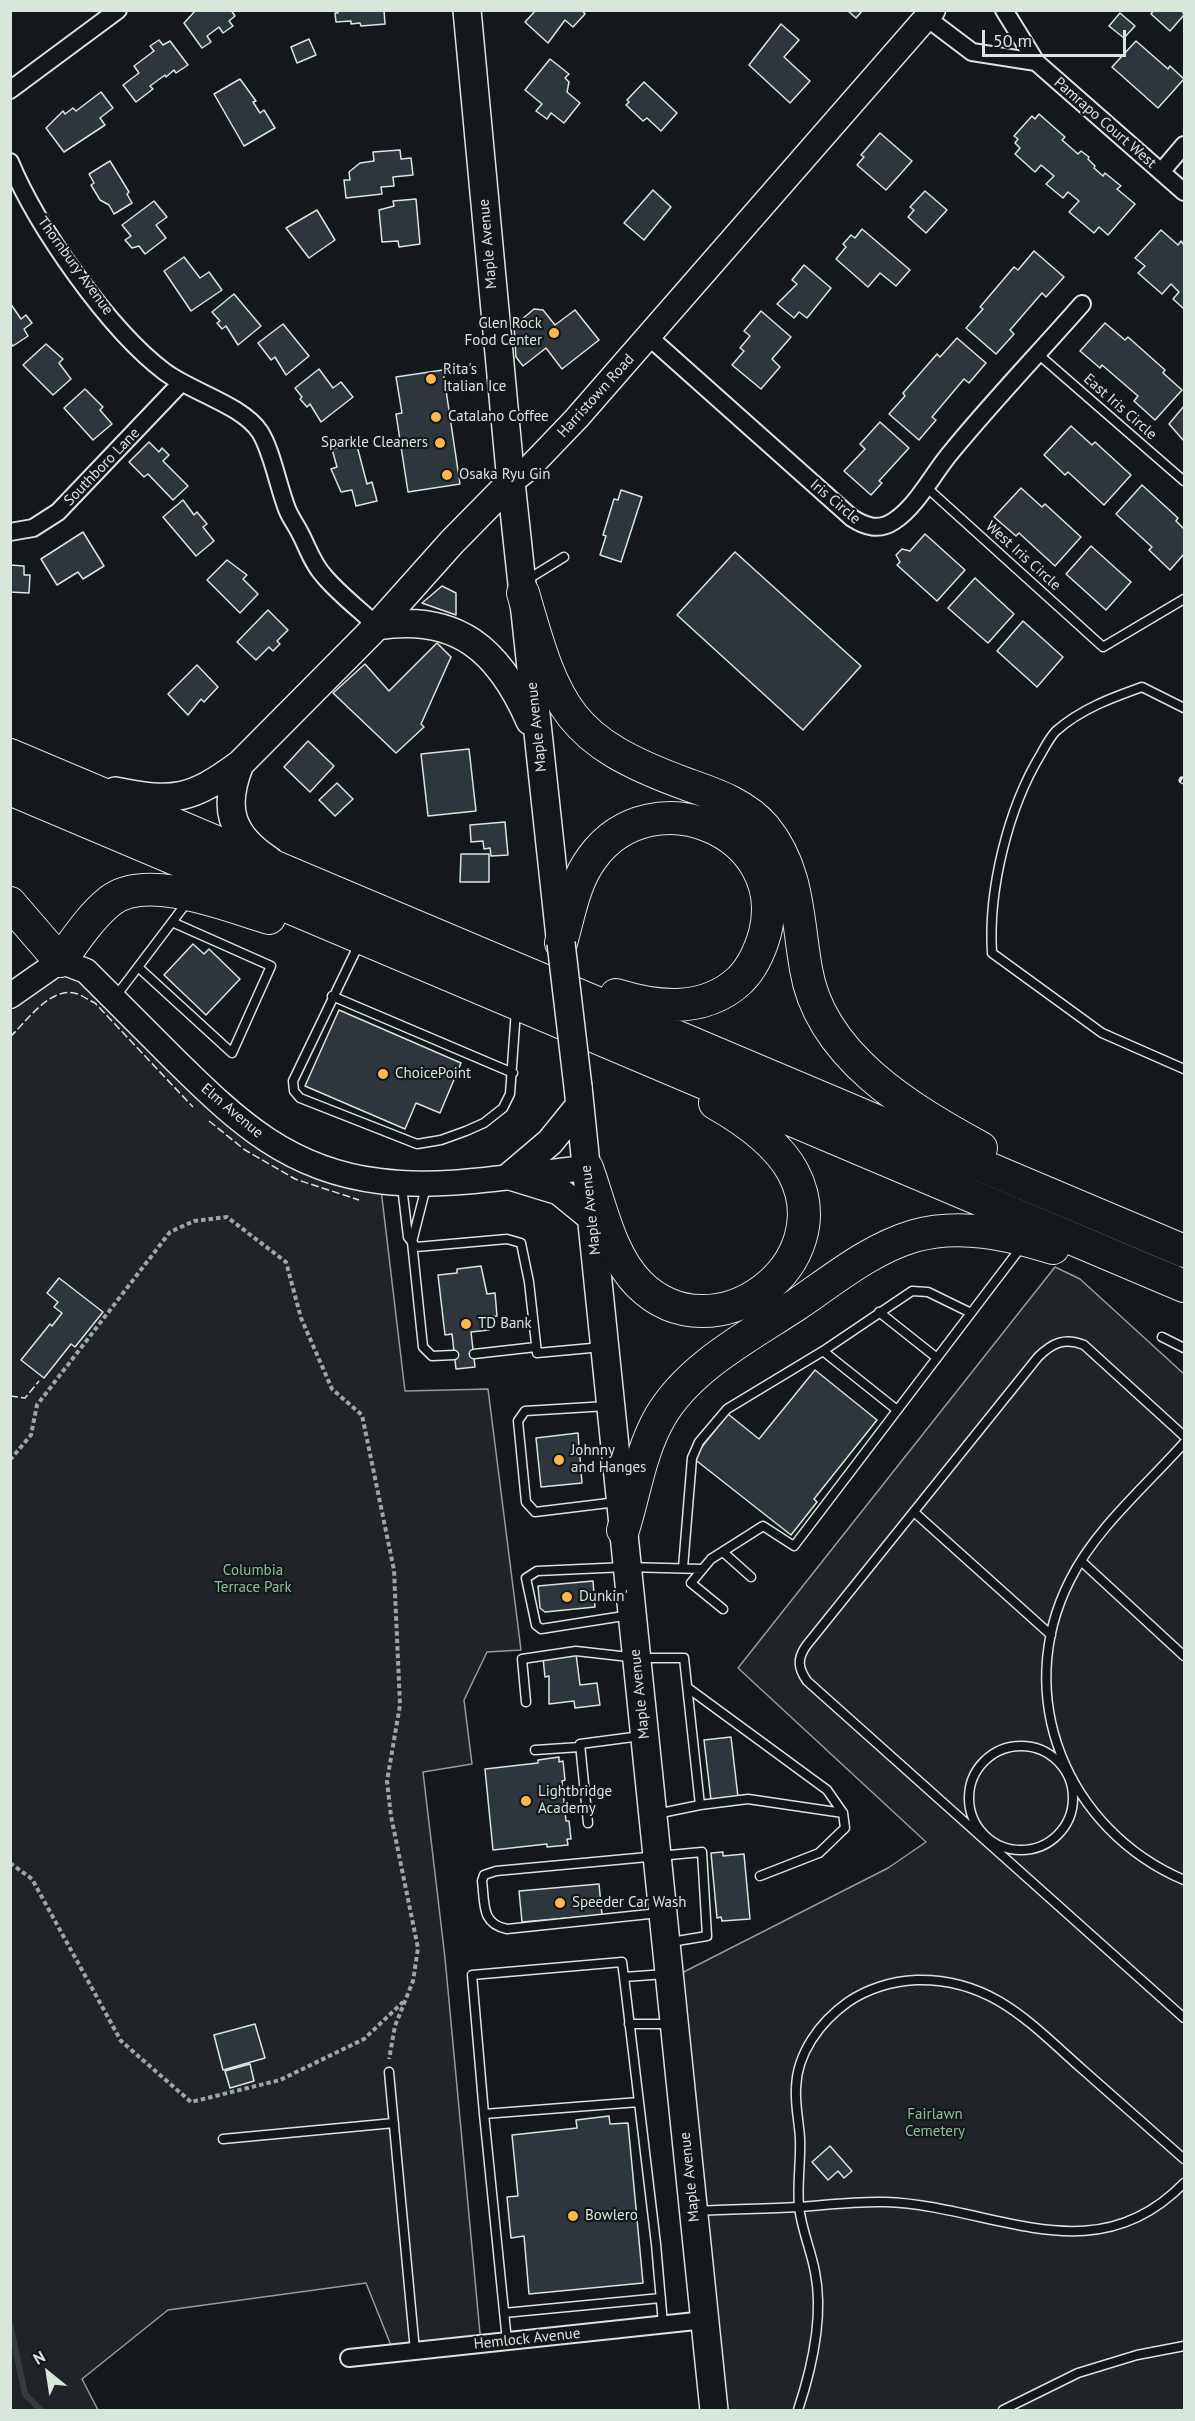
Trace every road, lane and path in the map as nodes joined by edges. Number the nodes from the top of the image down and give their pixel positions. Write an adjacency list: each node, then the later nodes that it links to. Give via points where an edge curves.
1 (118, 10): 6 (street)
2 (1004, 10): 5 (street, Pamrapo Court West)
3 (471, 14): 17 (main road, Maple Avenue)
4 (930, 14): 5 (street, via 972,52); 13 (street, Harristown Road)
5 (1036, 62): 9 (street, Pamrapo Court West)
6 (10, 90)
7 (1185, 145): 9 (street)
8 (10, 162): 10 (street, Thornbury Avenue)
9 (1161, 172): 11 (street, Pamrapo Court West)
10 (15, 188): 15 (street, Thornbury Avenue, via 98,302 129,338)
11 (1185, 192)
12 (1082, 304): 14 (street, Iris Circle)
13 (649, 337): 17 (street, Harristown Road, via 551,447); 18 (street, Iris Circle, via 866,527 892,523 908,510)
14 (1038, 354): 16 (lane, East Iris Circle); 18 (street, Iris Circle)
15 (182, 383): 19 (street, Southboro Lane, via 58,512 33,528); 23 (street, Thornbury Avenue, via 247,418 260,431 288,511 309,555 323,576)
16 (1185, 481)
17 (511, 482): 21 (main road, Maple Avenue); 23 (main road, Harristown Road)
18 (925, 486): 22 (lane, West Iris Circle, via 1103,647)
19 (10, 532)
20 (564, 557): 21 (lane)
21 (523, 588): 25 (main road, Maple Avenue); 53 (highway, via 551,681 576,722 605,747 633,763 741,806 763,825 780,848 791,871 812,995 834,1036 851,1056 896,1094 967,1141)
22 (1185, 599)
23 (376, 626): 25 (main road, via 420,622 441,626 481,648 509,680); 27 (main road, Harristown Road)
24 (1185, 708): 43 (lane, via 1142,687 1092,706 1054,732 1027,776 1007,835 990,923 992,953 1061,1006 1102,1033)
25 (538, 739): 35 (main road, Maple Avenue)
26 (10, 755): 28 (highway)
27 (240, 764): 28 (main road, Harristown Road, via 217,781 180,798 159,799); 30 (main road, via 229,797 231,815 249,845)
28 (76, 782): 30 (highway)
29 (10, 789): 34 (highway)
30 (284, 870): 36 (highway)
31 (192, 896): 33 (lane); 34 (highway, via 276,920); 37 (highway, via 158,889 126,892 99,911)
32 (10, 903): 37 (highway)
33 (172, 922): 38 (lane); 38 (lane, via 271,966 232,1053)
34 (352, 935): 40 (lane); 42 (highway)
35 (561, 943): 36 (highway, via 580,880 591,860 603,844 640,821 663,817 704,822 741,846 762,881 767,925 761,949 749,971 731,988 710,999 686,1005 635,1000); 45 (main road, Maple Avenue, bridge)
36 (484, 955): 53 (highway)
37 (60, 961): 39 (street); 41 (street, Elm Avenue, via 86,972)
38 (138, 967): 41 (lane)
39 (10, 996)
40 (332, 996): 44 (lane); 44 (lane, via 293,1081 300,1098 417,1144 441,1140 484,1123 503,1108)
41 (114, 999): 48 (street, Elm Avenue, via 220,1105 279,1149 343,1175)
42 (521, 1006): 44 (lane); 46 (highway, via 694,1091 765,1138 793,1173 801,1194 799,1239 791,1260 760,1295 739,1305 718,1311 672,1306 652,1295 624,1263); 54 (highway)
43 (1185, 1069)
44 (513, 1073)
45 (579, 1096): 46 (main road, Maple Avenue); 47 (main road, via 550,1142)
46 (587, 1168): 47 (street, Elm Avenue); 50 (main road, Maple Avenue)
47 (510, 1176): 49 (street, Elm Avenue); 50 (main road, via 559,1191)
48 (401, 1182): 49 (street, Elm Avenue); 52 (lane, via 408,1237)
49 (427, 1182): 52 (lane)
50 (592, 1218): 60 (main road, Maple Avenue)
51 (1026, 1240): 55 (highway); 57 (lane); 72 (highway, via 974,1231 943,1231 886,1246 716,1359 674,1396 659,1418)
52 (412, 1242): 59 (lane, via 416,1247 507,1239 521,1243); 64 (lane, via 423,1347 432,1356)
53 (1173, 1245)
54 (1185, 1286)
55 (1185, 1293)
56 (879, 1312): 57 (lane, via 912,1291 928,1292); 62 (lane); 65 (lane)
57 (971, 1313): 65 (lane)
58 (1162, 1336): 61 (lane)
59 (536, 1347): 60 (lane, via 537,1353); 63 (lane)
60 (605, 1347): 66 (main road, Maple Avenue)
61 (1185, 1348)
62 (823, 1351): 67 (lane); 76 (lane, via 727,1409 699,1442 692,1458)
63 (474, 1354)
64 (454, 1355)
65 (937, 1358): 67 (lane)
66 (610, 1406): 72 (main road, Maple Avenue); 72 (lane, via 525,1411 518,1420 526,1502 535,1512)
67 (897, 1410): 73 (lane, via 794,1546 763,1526)
68 (1185, 1436): 71 (lane, via 1084,1345 1065,1341 1038,1357)
69 (1185, 1443): 74 (lane)
70 (10, 1460): 103 (path, via 32,1435 40,1400 170,1232 194,1221 227,1217 286,1262 301,1318 332,1389 362,1415 394,1570 400,1705 387,1781 418,1948)
71 (914, 1512): 81 (lane); 94 (lane, via 806,1646 799,1664 807,1681)
72 (622, 1515): 75 (main road, Maple Avenue)
73 (723, 1552): 77 (lane); 78 (lane)
74 (1081, 1562): 81 (lane, via 1061,1601); 82 (lane)
75 (626, 1567): 76 (lane); 80 (main road, Maple Avenue); 80 (lane, via 537,1571 526,1578 536,1625 541,1629)
76 (683, 1568): 77 (lane)
77 (702, 1569): 79 (lane, via 691,1583)
78 (751, 1577)
79 (723, 1609)
80 (631, 1615): 83 (main road, Maple Avenue)
81 (1051, 1635): 89 (lane, via 1048,1677 1052,1722)
82 (1185, 1656)
83 (638, 1658): 84 (lane, via 684,1658); 85 (lane, via 576,1651 522,1659); 86 (main road, Maple Avenue)
84 (688, 1688): 90 (lane); 91 (lane, via 827,1790)
85 (526, 1702)
86 (645, 1736): 87 (lane, via 580,1743); 92 (main road, Maple Avenue)
87 (580, 1747): 88 (lane); 93 (lane)
88 (535, 1750)
89 (1068, 1774): 94 (lane, via 1073,1806 1068,1821 1050,1842 1021,1851); 94 (lane, via 1045,1751 1028,1746 1010,1747 993,1754 978,1767 970,1782 968,1799 970,1814); 98 (lane, via 1082,1798 1117,1839 1141,1858)
90 (700, 1805): 91 (lane, via 748,1799); 92 (lane)
91 (843, 1813): 97 (lane, via 845,1828 819,1853)
92 (653, 1814): 95 (main road, Maple Avenue)
93 (588, 1823)
94 (987, 1840): 104 (lane)
95 (657, 1856): 99 (main road, Maple Avenue); 99 (lane, via 496,1871 484,1875 482,1881 489,1921 494,1927 507,1929); 100 (lane, via 702,1852 707,1936)
96 (10, 1863): 103 (path, via 32,1879 121,2041 191,2102 280,2080 363,2039)
97 (760, 1876)
98 (1185, 1880)
99 (663, 1912): 100 (main road, Maple Avenue)
100 (666, 1942): 101 (main road, Maple Avenue)
101 (669, 1974): 102 (lane); 106 (main road, Maple Avenue)
102 (624, 1977): 105 (lane); 109 (lane, via 622,1962 472,1975)
103 (406, 1999): 107 (path, via 390,2043)
104 (1185, 2018)
105 (629, 2024): 106 (lane); 108 (lane)
106 (674, 2024): 115 (main road, Maple Avenue)
107 (389, 2072): 110 (lane)
108 (639, 2102): 109 (lane); 116 (lane)
109 (484, 2114): 117 (lane)
110 (394, 2123): 111 (lane); 122 (lane)
111 (223, 2139)
112 (1185, 2159): 114 (lane, via 1000,2000 958,1983 906,1981 880,1986 849,2001 819,2028 806,2048 796,2088)
113 (1185, 2183): 114 (lane, via 1138,2216 1092,2231 1038,2230 974,2214 897,2203)
114 (799, 2207): 115 (lane); 125 (lane, via 816,2276 817,2301 813,2357)
115 (694, 2211): 118 (main road, Maple Avenue)
116 (661, 2298): 117 (lane); 119 (lane)
117 (504, 2313): 120 (lane)
118 (705, 2320): 119 (street, Hemlock Avenue); 124 (main road, Maple Avenue)
119 (663, 2324): 120 (street, Hemlock Avenue)
120 (507, 2341): 122 (street, Hemlock Avenue)
121 (1185, 2346): 126 (lane, via 1137,2355 1078,2373)
122 (415, 2351): 123 (street, Hemlock Avenue)
123 (349, 2358)
124 (714, 2410)
125 (798, 2410)
126 (1003, 2410)

